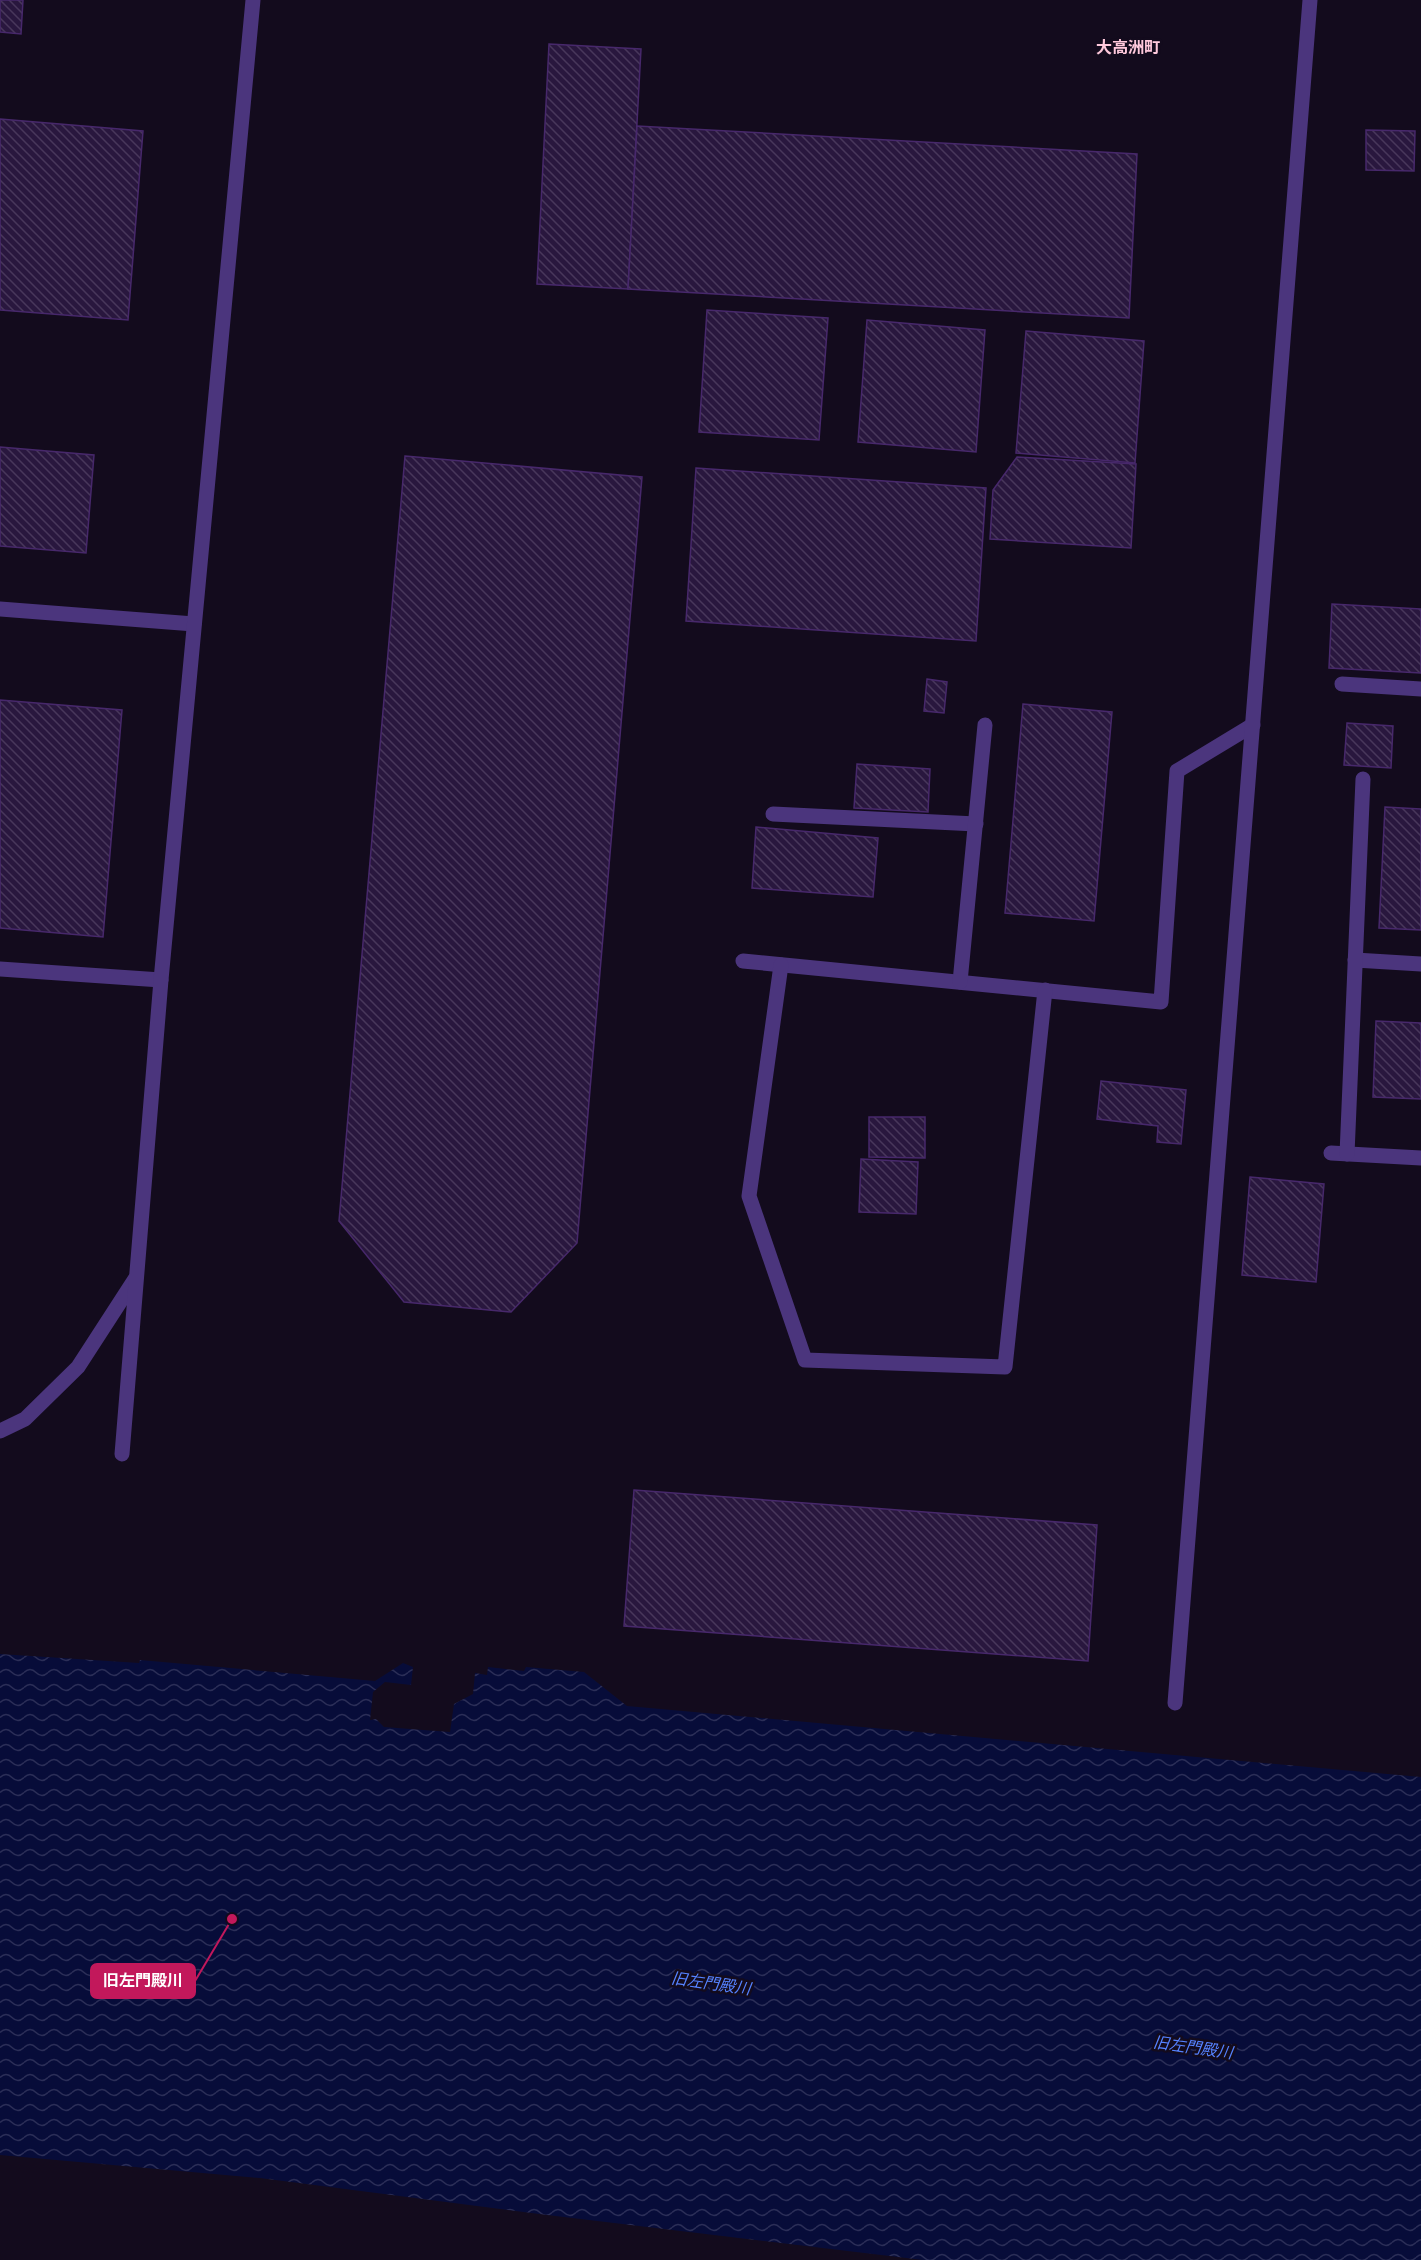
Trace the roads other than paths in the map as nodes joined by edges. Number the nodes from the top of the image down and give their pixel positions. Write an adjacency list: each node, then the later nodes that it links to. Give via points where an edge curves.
1 (253, 0): 4 (lane)
2 (1310, 0): 8 (lane)
3 (0, 609): 4 (lane)
4 (194, 624): 17 (lane)
5 (1342, 684): 6 (lane)
6 (1421, 689)
7 (985, 725): 11 (lane)
8 (1253, 725): 19 (lane, via 1177,771 1161,1002); 26 (lane)
9 (1363, 779): 12 (lane)
10 (773, 814): 11 (lane)
11 (976, 824): 18 (lane)
12 (1355, 960): 14 (lane); 21 (lane)
13 (743, 961): 15 (lane)
14 (1421, 964)
15 (781, 965): 18 (lane); 19 (lane, via 749,1196 805,1360 1005,1367)
16 (0, 969): 17 (lane)
17 (161, 980): 23 (lane)
18 (960, 982): 19 (lane)
19 (1045, 990)
20 (1331, 1153): 21 (lane)
21 (1347, 1154): 22 (lane)
22 (1421, 1158)
23 (136, 1277): 24 (lane, via 78,1367 25,1419); 25 (lane)
24 (0, 1431)
25 (122, 1454)
26 (1175, 1703)

